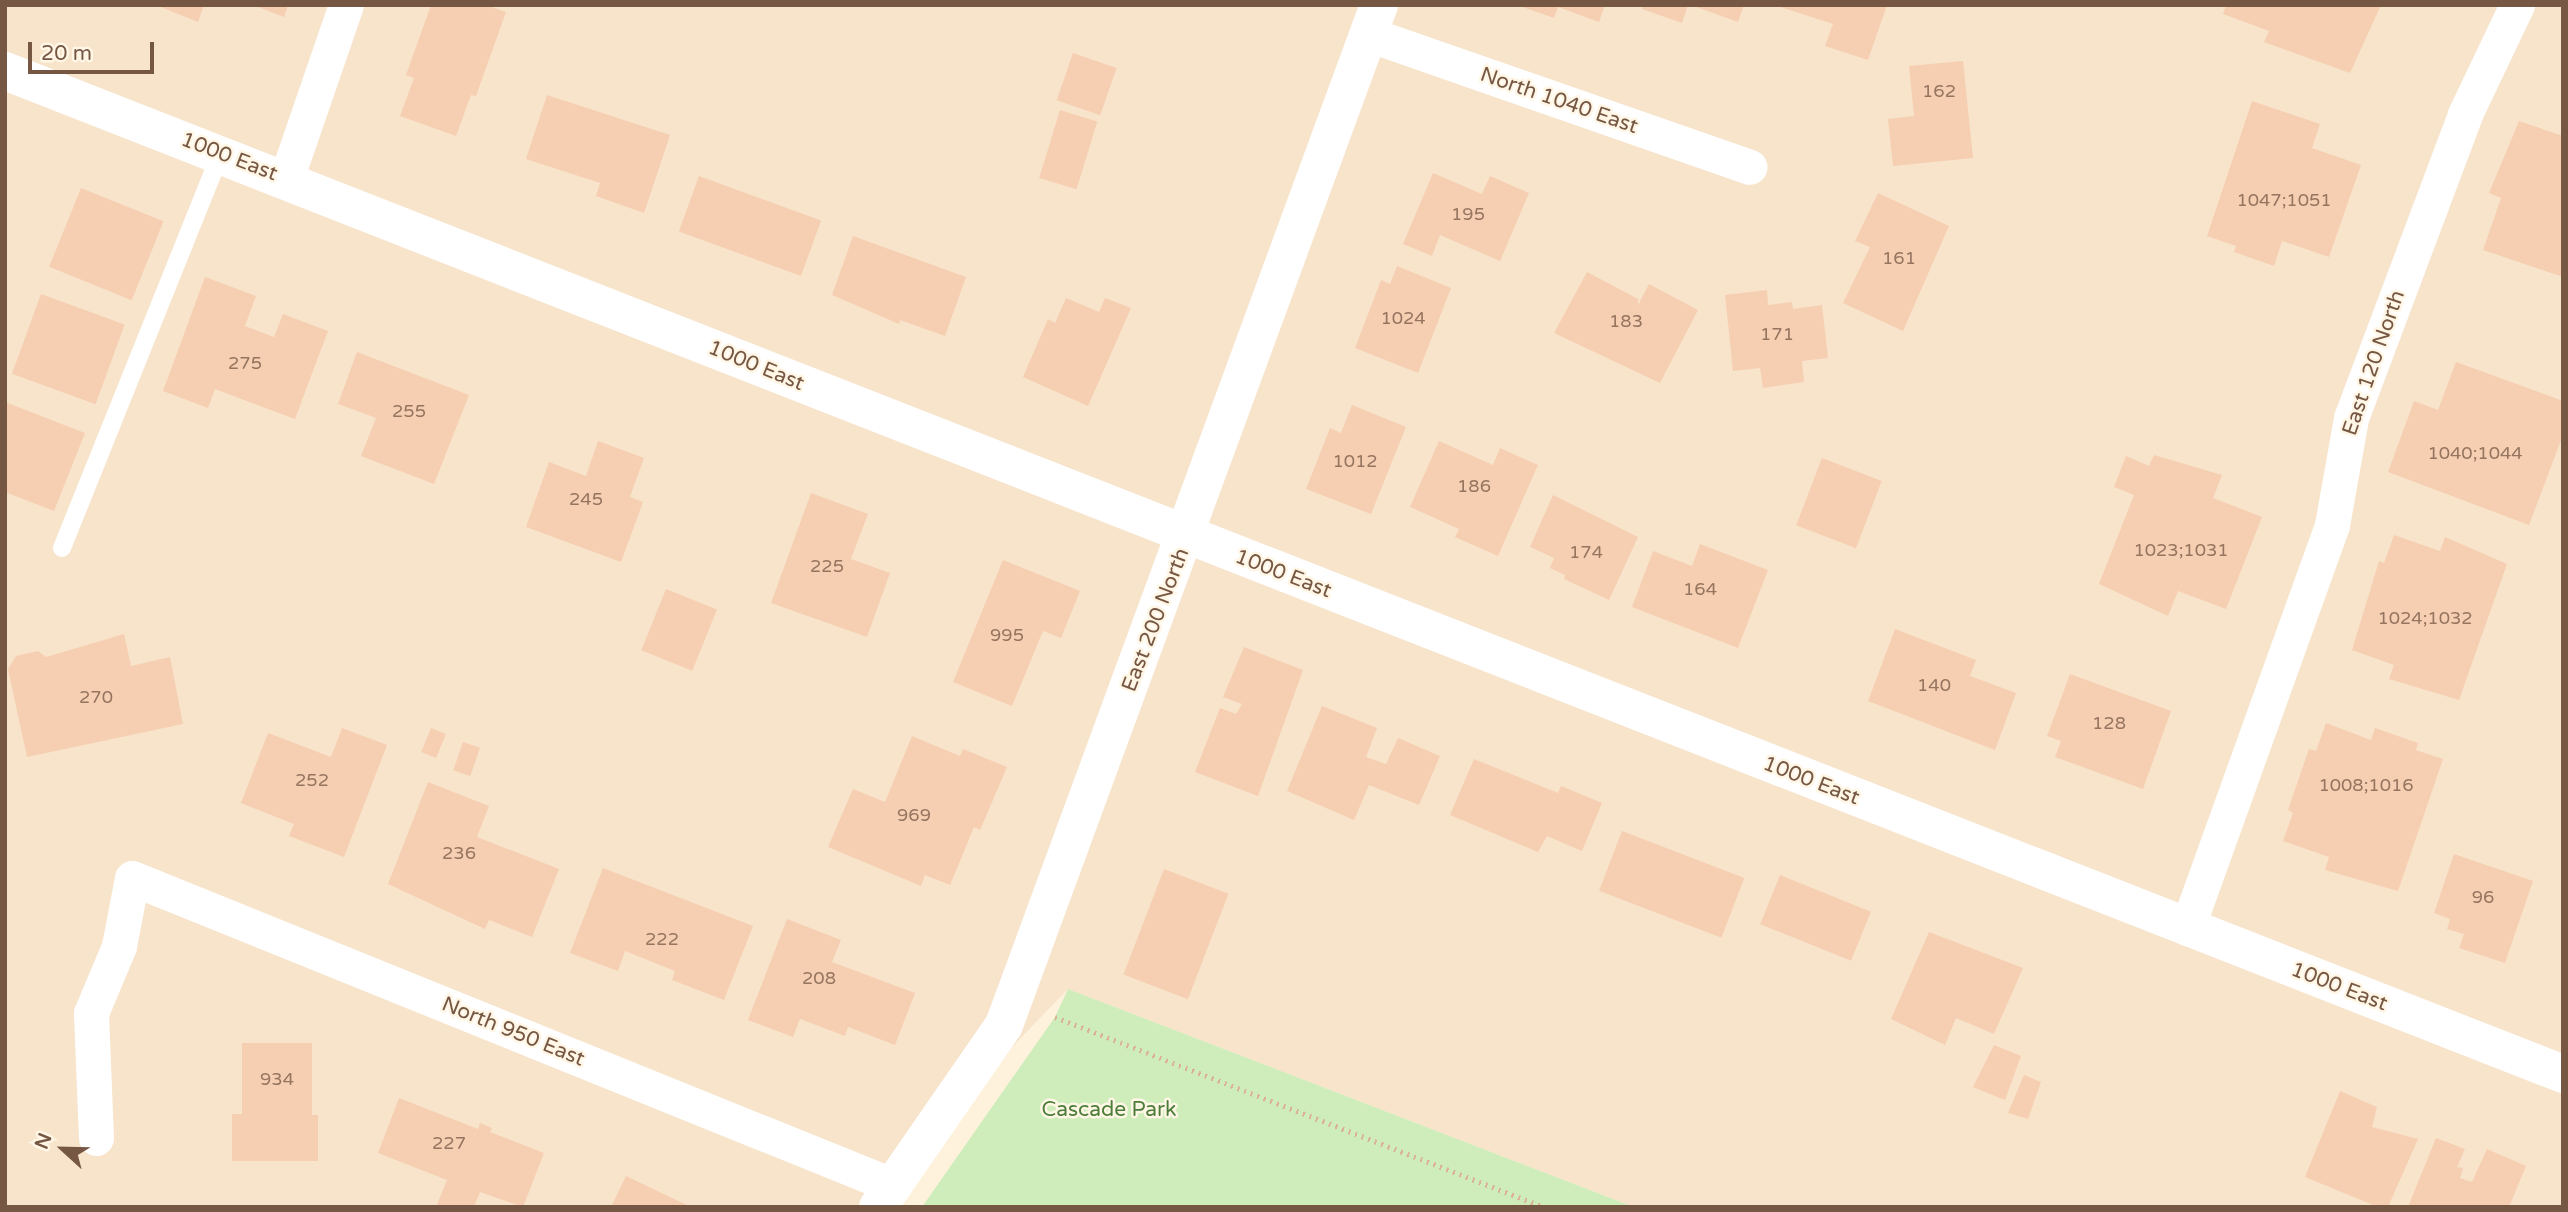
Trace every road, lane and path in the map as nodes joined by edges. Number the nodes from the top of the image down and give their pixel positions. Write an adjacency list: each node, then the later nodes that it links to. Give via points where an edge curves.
1 (346, 5): 7 (street)
2 (2517, 5): 10 (street, East 120 North, via 2465,114 2351,418 2332,525)
3 (1374, 20): 6 (street, North 1040 East); 8 (street, East 200 North)
4 (5, 71): 5 (street, 1000 East)
5 (220, 154): 7 (street, 1000 East); 9 (lane)
6 (1749, 167)
7 (286, 179): 8 (street, 1000 East)
8 (1187, 536): 10 (street, 1000 East); 14 (street, East 200 North, via 1004,1025)
9 (62, 548)
10 (2187, 928): 12 (street, 1000 East)
11 (1055, 1017): 15 (path)
12 (2563, 1074)
13 (96, 1138): 14 (street, North 950 East, via 91,1013 119,946 132,878)
14 (886, 1196)
15 (1544, 1207)

